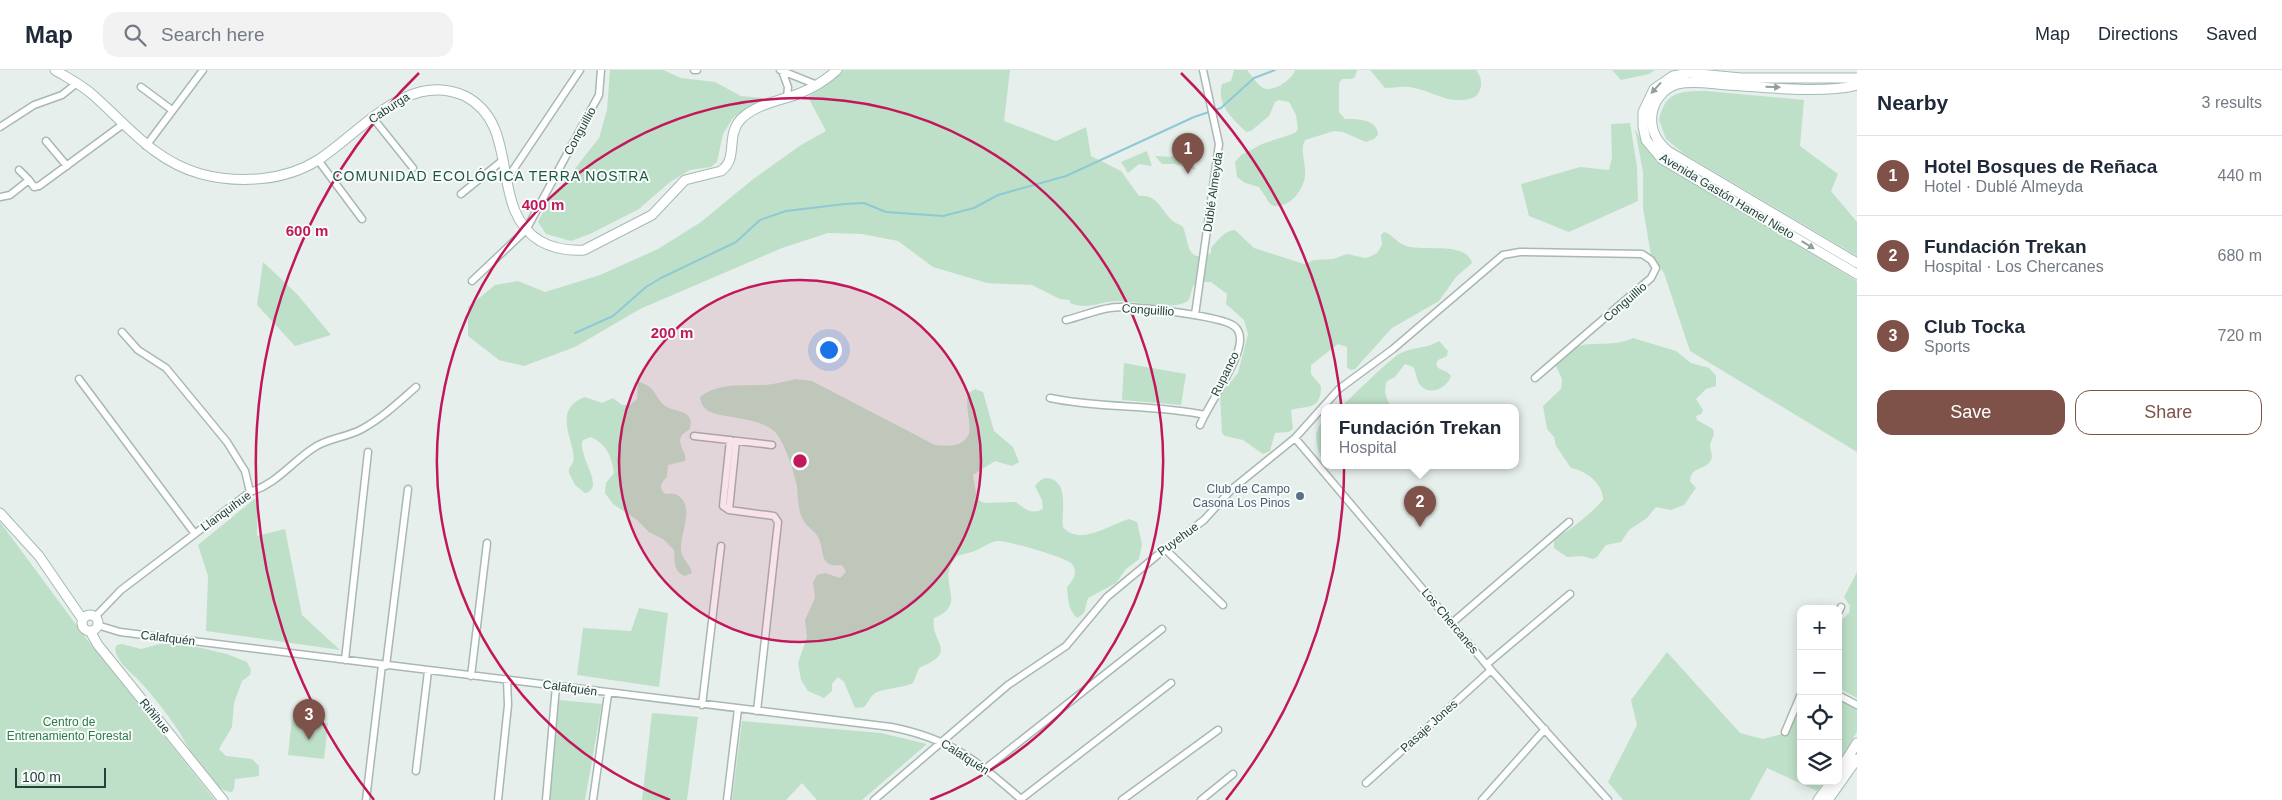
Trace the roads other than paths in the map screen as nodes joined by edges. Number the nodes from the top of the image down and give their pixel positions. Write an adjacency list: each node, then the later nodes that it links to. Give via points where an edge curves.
1 (55, 70): 9 (street, Caburga)
2 (203, 70): 14 (street)
3 (580, 70): 25 (street)
4 (601, 70): 30 (street, Conguillio, via 599,96)
5 (781, 70): 10 (street); 13 (street, via 788,87)
6 (837, 70): 10 (street)
7 (1203, 70): 35 (street, Dublé Almeyda, via 1219,144)
8 (1857, 78): 33 (street, Avenida Gastón Hamel Nieto, one-way to 33, via 1741,78 1679,74 1667,78 1654,89 1646,103 1643,121 1646,140 1662,159)
9 (77, 83): 16 (street, Caburga); 17 (street, via 62,95 34,105)
10 (816, 85): 13 (street)
11 (1857, 86): 32 (street, Avenida Gastón Hamel Nieto, one-way to 11, via 1668,151 1658,140 1652,122 1659,97 1679,84 1771,88)
12 (141, 87): 14 (street)
13 (787, 98): 30 (street, Caburga, via 759,107 744,117 732,133 732,151 724,169 685,180 652,215 584,250 550,246)
14 (172, 110): 19 (street)
15 (374, 118): 20 (street, Caburga); 21 (street, Caburga, via 412,93 435,89 458,93 489,116 496,129); 23 (street)
16 (122, 125): 19 (street, Caburga); 22 (street)
17 (0, 127)
18 (46, 141): 22 (street)
19 (146, 146): 20 (street, Caburga, via 188,170 233,179 278,175)
20 (318, 160): 29 (street)
21 (503, 160): 25 (street, Caburga); 27 (street)
22 (68, 166): 26 (street, via 39,186 34,186)
23 (413, 168)
24 (19, 170): 26 (street)
25 (507, 179): 30 (street, Caburga, via 512,208)
26 (29, 180): 28 (street, via 10,195)
27 (461, 194)
28 (0, 197)
29 (362, 219)
30 (526, 230): 34 (street, Conguillio)
31 (1503, 255): 39 (street, Conguillio, via 1520,252 1642,254 1656,268 1641,288); 43 (street, Puyehue, via 1393,349 1339,389)
32 (1857, 264)
33 (1857, 274)
34 (472, 281)
35 (1195, 315): 36 (street, Conguillio, via 1111,307); 37 (street, Conguillio)
36 (1066, 320)
37 (1232, 324): 45 (street, Rupanco, via 1240,342 1227,376)
38 (122, 332): 55 (street, via 138,350 166,368 227,442 245,471)
39 (1535, 378)
40 (78, 379): 58 (street)
41 (416, 387): 55 (street, Llanquihue, via 361,430 312,448 276,480)
42 (1050, 398): 45 (street, via 1093,406 1188,411)
43 (1326, 404)
44 (1321, 409): 48 (street, Puyehue)
45 (1205, 415): 46 (street, Rupanco)
46 (1200, 425)
47 (694, 436): 49 (street)
48 (1295, 438): 52 (street, Los Chercanes); 61 (street, Puyehue, via 1232,489 1204,520)
49 (733, 441): 50 (street); 81 (street, via 729,510 774,516 778,522)
50 (772, 445)
51 (368, 452): 67 (street)
52 (1321, 469)
53 (1321, 469): 64 (street, Los Chercanes)
54 (408, 489): 68 (street)
55 (250, 492): 58 (street, Llanquihue)
56 (0, 513): 65 (street, Riñihue, via 39,556 83,620 84,627)
57 (1569, 522): 64 (street)
58 (195, 534): 65 (street, Llanquihue, via 121,590)
59 (487, 543): 71 (street)
60 (722, 546): 78 (street)
61 (1165, 549): 63 (street); 85 (street, Puyehue, via 1107,597 1066,646 1018,677)
62 (1570, 594): 69 (street, Pasaje Jones)
63 (1223, 605)
64 (1452, 623): 69 (street, Los Chercanes)
65 (94, 624): 67 (street, Calafquén, via 120,632); 94 (street, Riñihue, via 98,646)
66 (1162, 629): 89 (street)
67 (345, 660): 68 (street, Calafquén)
68 (384, 665): 70 (street, Calafquén); 95 (street)
69 (1489, 667): 82 (street, Los Chercanes); 92 (street, Pasaje Jones)
70 (428, 671): 71 (street, Calafquén); 90 (street)
71 (471, 676): 72 (street, Calafquén)
72 (507, 679): 74 (street, Calafquén); 96 (street, via 508,705)
73 (1172, 683): 101 (street)
74 (556, 686): 75 (street, Calafquén); 97 (street)
75 (608, 694): 78 (street, Calafquén); 98 (street)
76 (1801, 695): 84 (street)
77 (1842, 697): 79 (street)
78 (702, 705): 80 (street, Calafquén)
79 (1857, 705)
80 (738, 709): 81 (street, Calafquén); 99 (street)
81 (757, 711): 85 (street, Calafquén, via 880,725)
82 (1545, 729): 104 (street); 105 (street, Los Chercanes)
83 (1218, 730): 102 (street)
84 (1785, 732)
85 (943, 741): 89 (street, Calafquén); 100 (street, Puyehue)
86 (1857, 743): 88 (street)
87 (1857, 760): 107 (street)
88 (1842, 767)
89 (985, 768): 101 (street, Calafquén)
90 (416, 772)
91 (1232, 774): 103 (street)
92 (1366, 783)
93 (1829, 785): 106 (street)
94 (223, 800)
95 (366, 800)
96 (498, 800)
97 (546, 800)
98 (593, 800)
99 (727, 800)
100 (874, 800)
101 (1022, 800)
102 (1122, 800)
103 (1201, 800)
104 (1482, 800)
105 (1608, 800)
106 (1818, 800)
107 (1828, 800)

